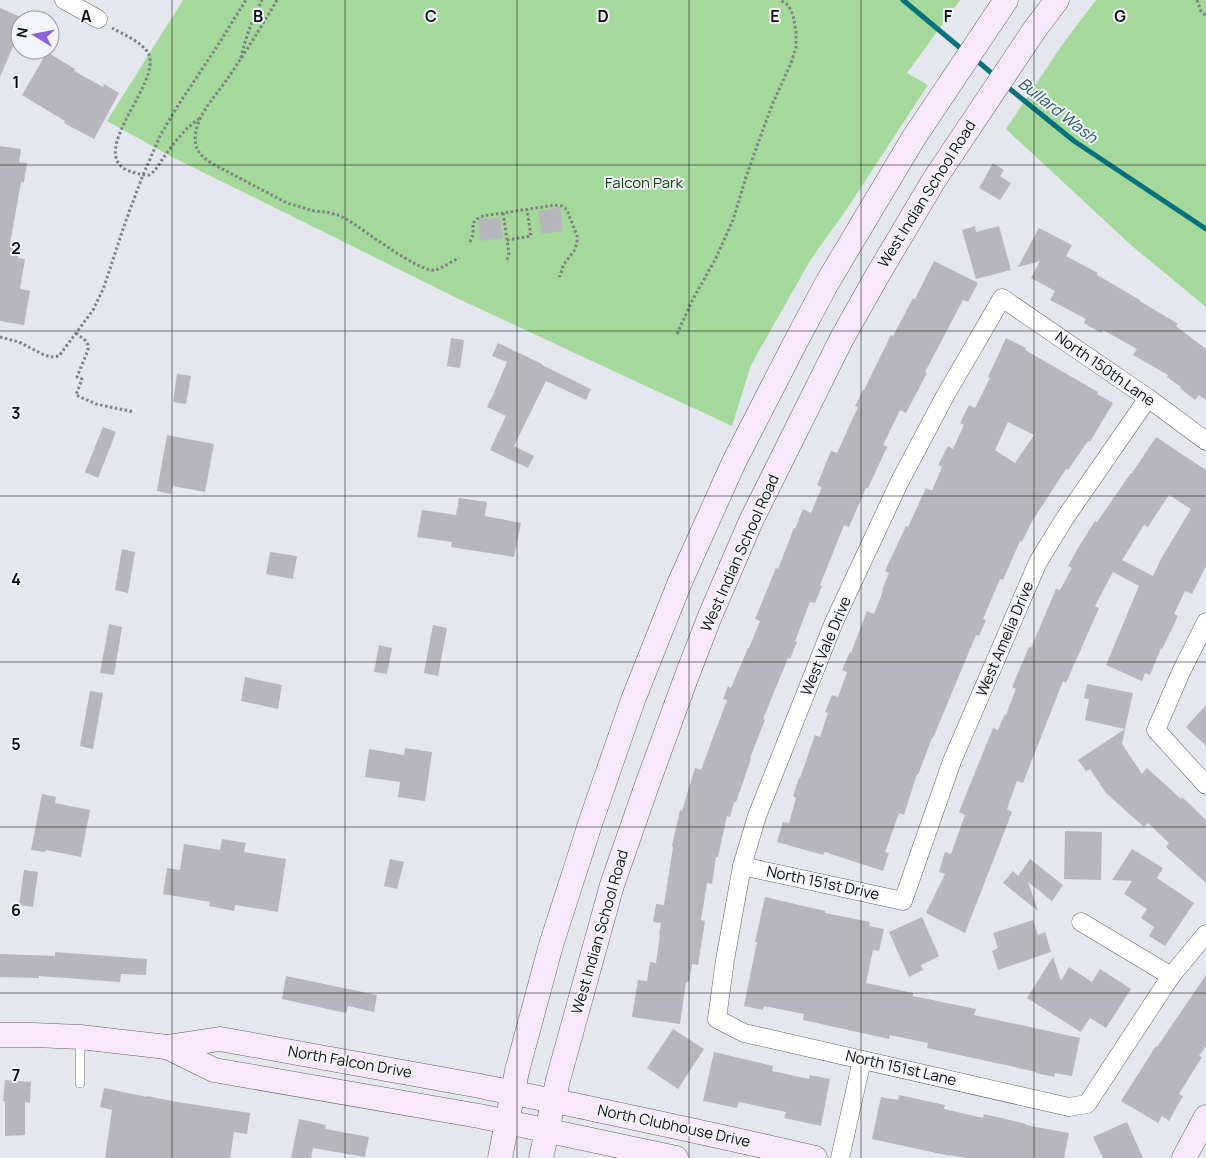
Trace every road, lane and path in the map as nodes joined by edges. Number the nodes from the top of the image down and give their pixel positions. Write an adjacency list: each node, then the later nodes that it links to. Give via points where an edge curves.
1 (64, 0): 10 (street)
2 (246, 0): 13 (path, via 177,106)
3 (262, 0): 11 (path, via 249,29)
4 (277, 0): 11 (path)
5 (780, 0): 23 (path, via 788,5 793,15 796,47 772,105 733,220)
6 (1006, 0): 41 (main road, West Indian School Road, via 894,171 823,290 734,462 680,582 633,700 551,945 517,1071)
7 (1057, 0): 41 (main road, West Indian School Road, via 967,129 877,276 841,340 751,521 724,582 646,785 612,885 565,1053)
8 (1197, 0): 9 (path)
9 (1206, 16)
10 (98, 19): 13 (path, via 142,45 148,53 150,61 141,91 123,124 115,148 121,167)
11 (241, 60): 12 (path)
12 (199, 118): 13 (path, via 154,172 149,176); 18 (path, via 195,143 202,157 211,163 287,203 338,215 426,269 435,270)
13 (143, 175): 22 (path, via 104,287 93,310)
14 (527, 209): 15 (path); 16 (path, via 531,236); 20 (path, via 556,205 566,210 577,243)
15 (503, 213): 16 (path); 17 (path, via 477,219)
16 (507, 240): 19 (path)
17 (470, 242)
18 (459, 258)
19 (507, 260)
20 (559, 278)
21 (1002, 298): 25 (street, North 150th Lane); 30 (street, West Vale Drive, via 908,466 834,622 757,816)
22 (76, 333): 24 (path, via 60,356 52,358); 26 (path, via 85,340 88,350 77,377 82,379 76,395 96,404)
23 (677, 334)
24 (0, 337)
25 (1148, 398): 27 (street, North 150th Lane); 31 (street, West Amelia Drive, via 1038,562 952,761)
26 (134, 412)
27 (1206, 441)
28 (1206, 622): 29 (street, via 1156,730)
29 (1206, 785)
30 (742, 866): 31 (street, North 151st Drive); 35 (street, West Vale Drive)
31 (904, 901)
32 (1081, 922): 34 (street)
33 (1206, 934): 34 (street)
34 (1171, 976): 39 (street, North 151st Lane, via 1087,1104 1069,1107)
35 (717, 1019): 39 (street, North 151st Lane, via 744,1033)
36 (0, 1035): 37 (main road, North Falcon Drive)
37 (80, 1037): 38 (main road, North Falcon Drive); 40 (lane)
38 (167, 1047): 41 (main road, North Falcon Drive, via 220,1039); 43 (main road, North Falcon Drive, via 214,1070)
39 (862, 1060): 50 (street)
40 (80, 1083)
41 (533, 1097): 43 (main road, West Indian School Road); 43 (main road, West Indian School Road); 44 (main road, North Clubhouse Drive)
42 (1206, 1117): 51 (main road)
43 (526, 1126): 45 (main road, West Indian School Road); 46 (main road, West Indian School Road); 47 (main road, North Clubhouse Drive)
44 (693, 1130): 48 (main road); 49 (main road, North Clubhouse Drive)
45 (500, 1158)
46 (541, 1158)
47 (676, 1158)
48 (687, 1158)
49 (815, 1158)
50 (840, 1158)
51 (1184, 1158)

